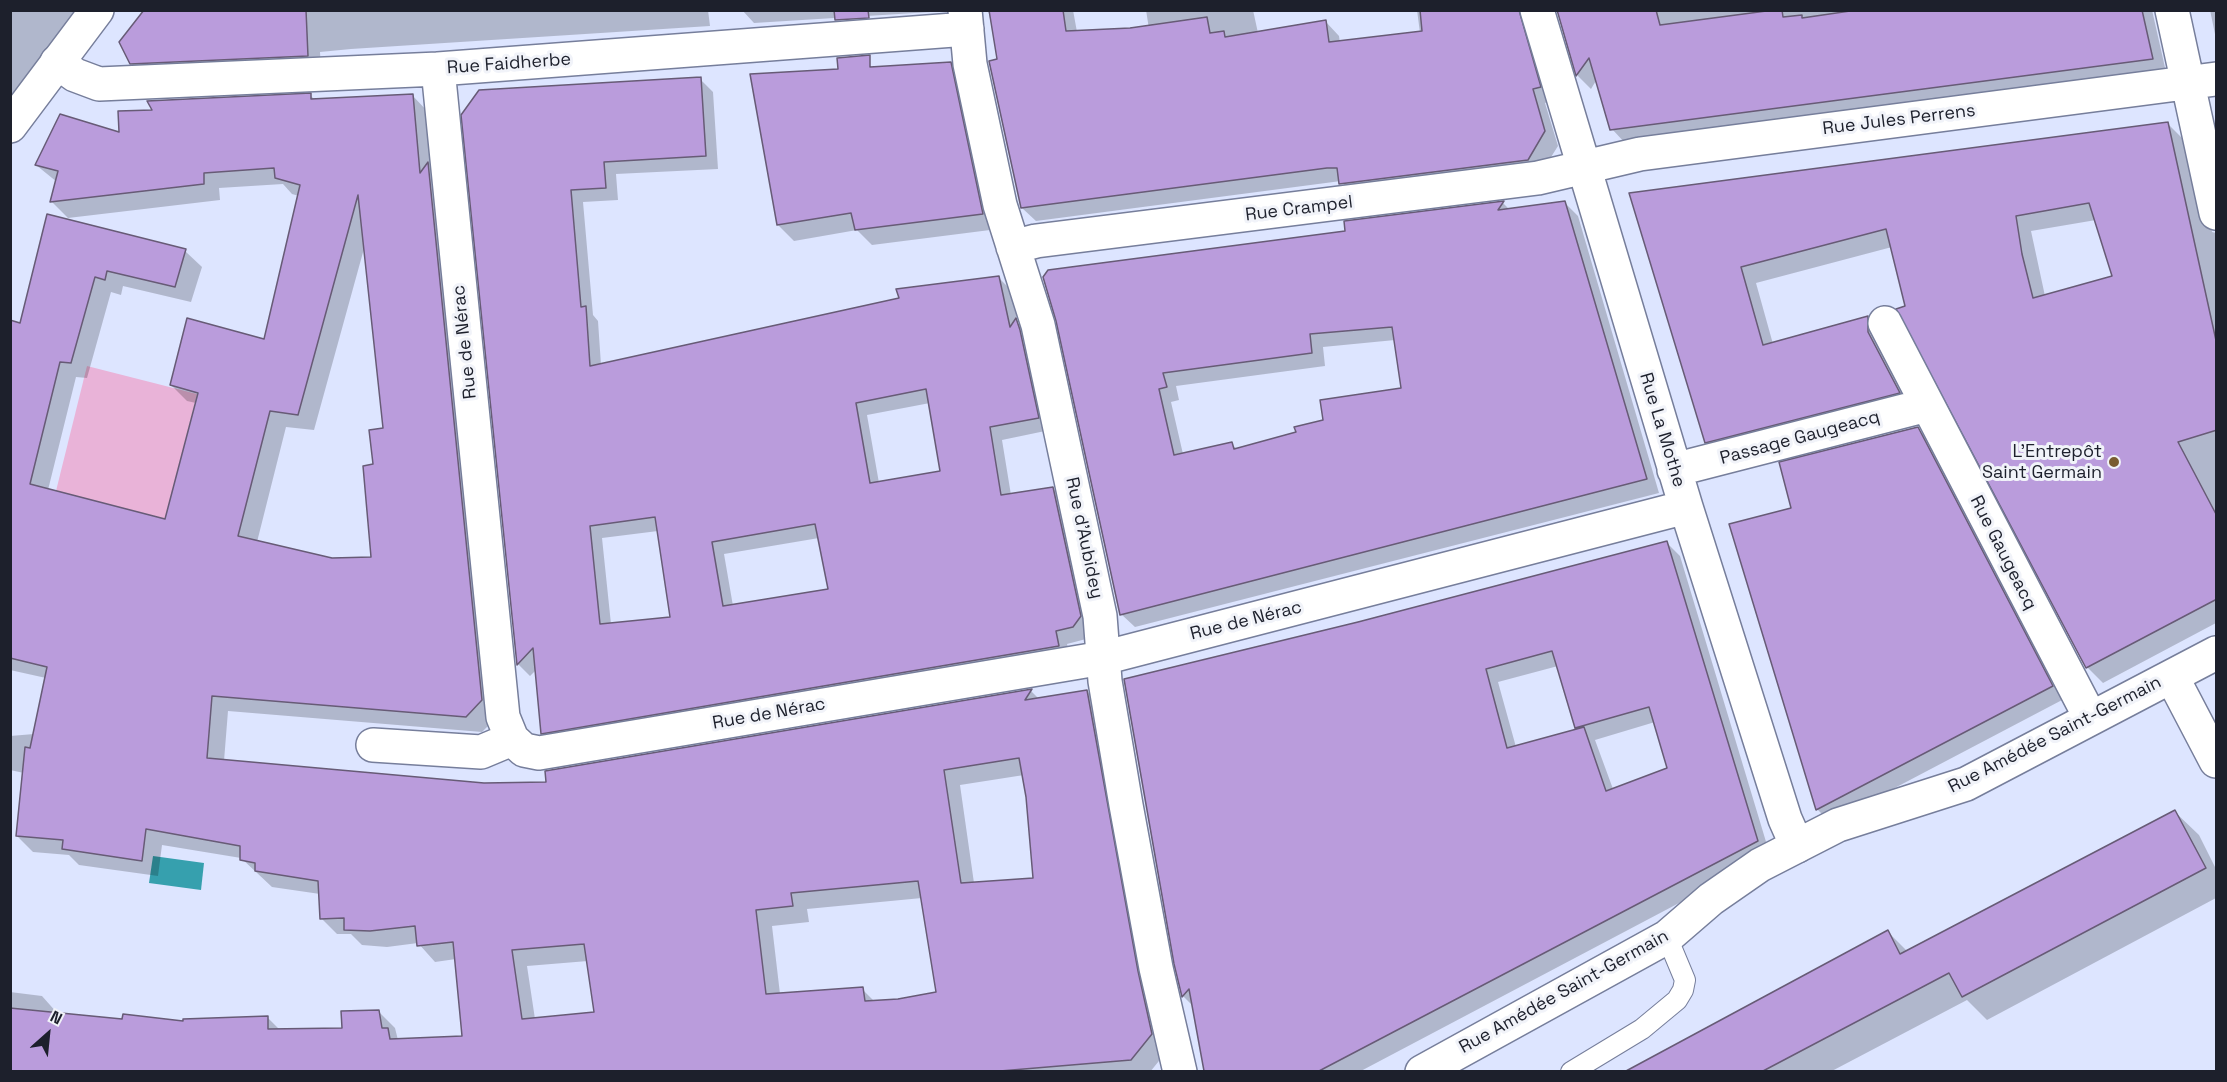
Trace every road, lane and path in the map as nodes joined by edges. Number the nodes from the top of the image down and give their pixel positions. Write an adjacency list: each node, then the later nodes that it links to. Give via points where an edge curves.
1 (97, 10): 5 (street)
2 (1538, 10): 9 (street, Rue La Mothe)
3 (2172, 10): 7 (street)
4 (966, 20): 6 (street, Rue Faidherbe); 11 (street, Rue d'Aubidey, via 972,75)
5 (57, 62): 6 (street, Rue Faidherbe, via 75,75 99,84); 8 (street)
6 (438, 69): 20 (street, Rue de Nérac, via 503,717)
7 (2202, 81): 9 (street, Rue Jules Perrens, via 1640,154); 10 (street)
8 (10, 126)
9 (1584, 168): 11 (street, Rue Crampel, via 1538,178); 14 (street, Rue La Mothe)
10 (2217, 213)
11 (1013, 247): 17 (street, Rue d'Aubidey, via 1038,325 1100,616)
12 (1885, 323): 13 (street, Rue Gaugeacq)
13 (1927, 405): 14 (street, Passage Gaugeacq); 19 (street, Rue Gaugeacq)
14 (1674, 470): 15 (street, Rue La Mothe)
15 (1686, 507): 17 (street, Rue de Nérac); 23 (street, Rue La Mothe, via 1785,819)
16 (2217, 653): 18 (street, Rue Amédée Saint-Germain)
17 (1103, 658): 20 (street, Rue de Nérac, via 539,753 524,750); 25 (street, Rue d'Aubidey)
18 (2172, 677): 19 (street, Rue Amédée Saint-Germain); 22 (street)
19 (2090, 717): 23 (street, Rue Amédée Saint-Germain, via 1966,784 1838,825)
20 (512, 739): 21 (street, via 481,752)
21 (373, 745)
22 (2217, 761)
23 (1797, 846): 24 (street, Rue Amédée Saint-Germain, via 1760,865 1711,899)
24 (1667, 937): 26 (street, Rue Amédée Saint-Germain); 27 (lane, via 1685,980 1677,1000 1642,1029)
25 (1172, 1071)
26 (1422, 1071)
27 (1571, 1071)

